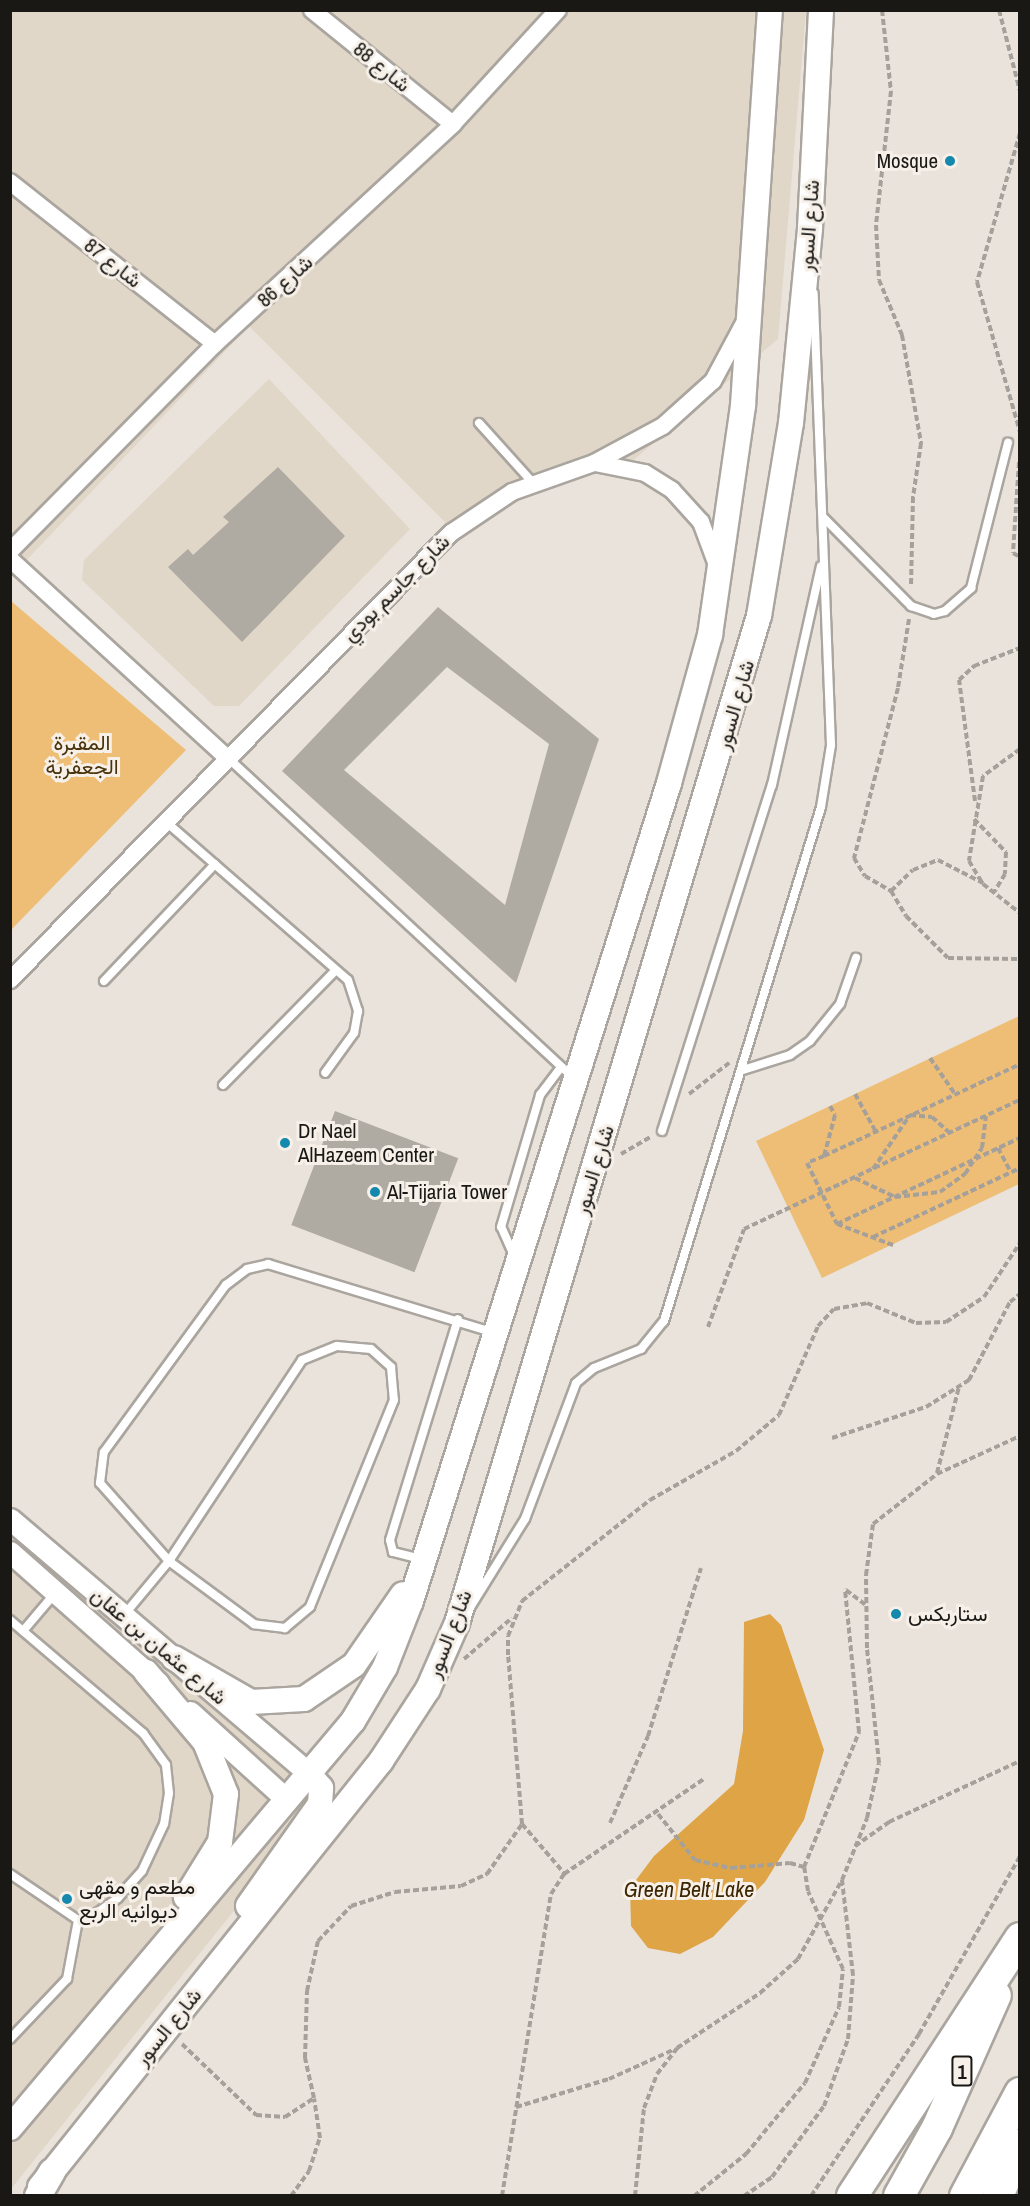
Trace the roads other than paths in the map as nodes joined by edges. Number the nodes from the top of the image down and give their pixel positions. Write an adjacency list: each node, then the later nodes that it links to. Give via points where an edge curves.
1 (312, 10): 5 (street, شارع 88)
2 (558, 10): 5 (street, شارع 86)
3 (770, 10): 8 (main road, شارع السور)
4 (821, 10): 7 (main road, شارع السور)
5 (453, 124): 9 (street, شارع 86)
6 (10, 182): 9 (street, شارع 87)
7 (810, 228): 14 (lane); 40 (main road, شارع السور, via 791,423 759,616)
8 (752, 299): 12 (street, شارع جاسم بودي, via 730,355 701,395 653,433); 18 (main road, شارع السور)
9 (215, 344): 15 (street, شارع 86)
10 (479, 423): 13 (lane)
11 (1008, 443): 14 (lane, via 970,588 945,611 934,614 911,606)
12 (594, 463): 13 (street, شارع جاسم بودي); 18 (street, via 645,473 682,499 705,530)
13 (534, 484): 19 (street, شارع جاسم بودي, via 451,532)
14 (824, 518): 17 (lane)
15 (10, 551)
16 (10, 559): 19 (street)
17 (823, 560): 26 (lane, via 830,761); 30 (lane, via 772,785)
18 (721, 580): 28 (main road, شارع السور, via 682,738)
19 (226, 756): 20 (street, شارع جاسم بودي); 28 (lane)
20 (165, 820): 21 (lane); 24 (street, شارع جاسم بودي)
21 (215, 864): 23 (lane); 25 (lane)
22 (856, 958): 26 (lane, via 840,1004 810,1041 790,1055)
23 (336, 969): 27 (lane, via 354,992 358,1011 354,1033); 29 (lane)
24 (10, 980)
25 (104, 981)
26 (744, 1067): 40 (lane, via 664,1321 640,1348 594,1368 576,1383 514,1542)
27 (325, 1073)
28 (568, 1073): 32 (main road, شارع السور)
29 (223, 1085)
30 (662, 1131)
31 (458, 1319): 32 (lane); 35 (lane, via 390,1540 393,1552); 36 (lane, via 268,1264 247,1269 226,1285 104,1452 100,1483)
32 (495, 1333): 35 (main road, شارع السور)
33 (10, 1519): 38 (street, شارع عثمان بن عفان)
34 (10, 1552): 37 (street, شارع عثمان بن عفان)
35 (425, 1559): 42 (main road, via 354,1665 304,1700 251,1702); 44 (main road, شارع السور, via 375,1686)
36 (169, 1561): 36 (lane, via 302,1360 337,1346 370,1349 391,1367 394,1400 310,1607 285,1628 254,1624); 38 (lane)
37 (56, 1592): 41 (lane); 43 (street, شارع عثمان بن عفان)
38 (122, 1618): 42 (street, شارع عثمان بن عفان)
39 (10, 1620): 41 (lane)
40 (457, 1623): 45 (main road, شارع السور, via 408,1723)
41 (23, 1631): 49 (lane, via 143,1733 166,1766 168,1808 142,1871 105,1909)
42 (174, 1658): 44 (street, شارع عثمان بن عفان)
43 (146, 1672): 46 (street, شارع عثمان بن عفان); 53 (main road, via 205,1742 220,1772 226,1804 214,1854)
44 (308, 1773): 46 (main road, شارع السور); 47 (main road, via 322,1790)
45 (357, 1791): 47 (main road, via 337,1808); 52 (main road, شارع السور)
46 (286, 1799): 47 (main road); 53 (main road, شارع السور)
47 (315, 1813): 52 (main road, via 253,1897)
48 (10, 1874): 49 (lane)
49 (78, 1920): 54 (lane, via 67,1979)
50 (1020, 1938): 61 (highway)
51 (1020, 1943): 62 (highway, 1, via 937,2128)
52 (221, 1962): 58 (main road, شارع السور)
53 (134, 1979): 56 (main road, شارع السور)
54 (10, 2038)
55 (1020, 2093): 63 (highway)
56 (10, 2128)
57 (1020, 2145): 64 (highway)
58 (52, 2172): 59 (main road, شارع السور); 60 (main road)
59 (32, 2196)
60 (38, 2196)
61 (852, 2196)
62 (899, 2196)
63 (965, 2196)
64 (998, 2196)

